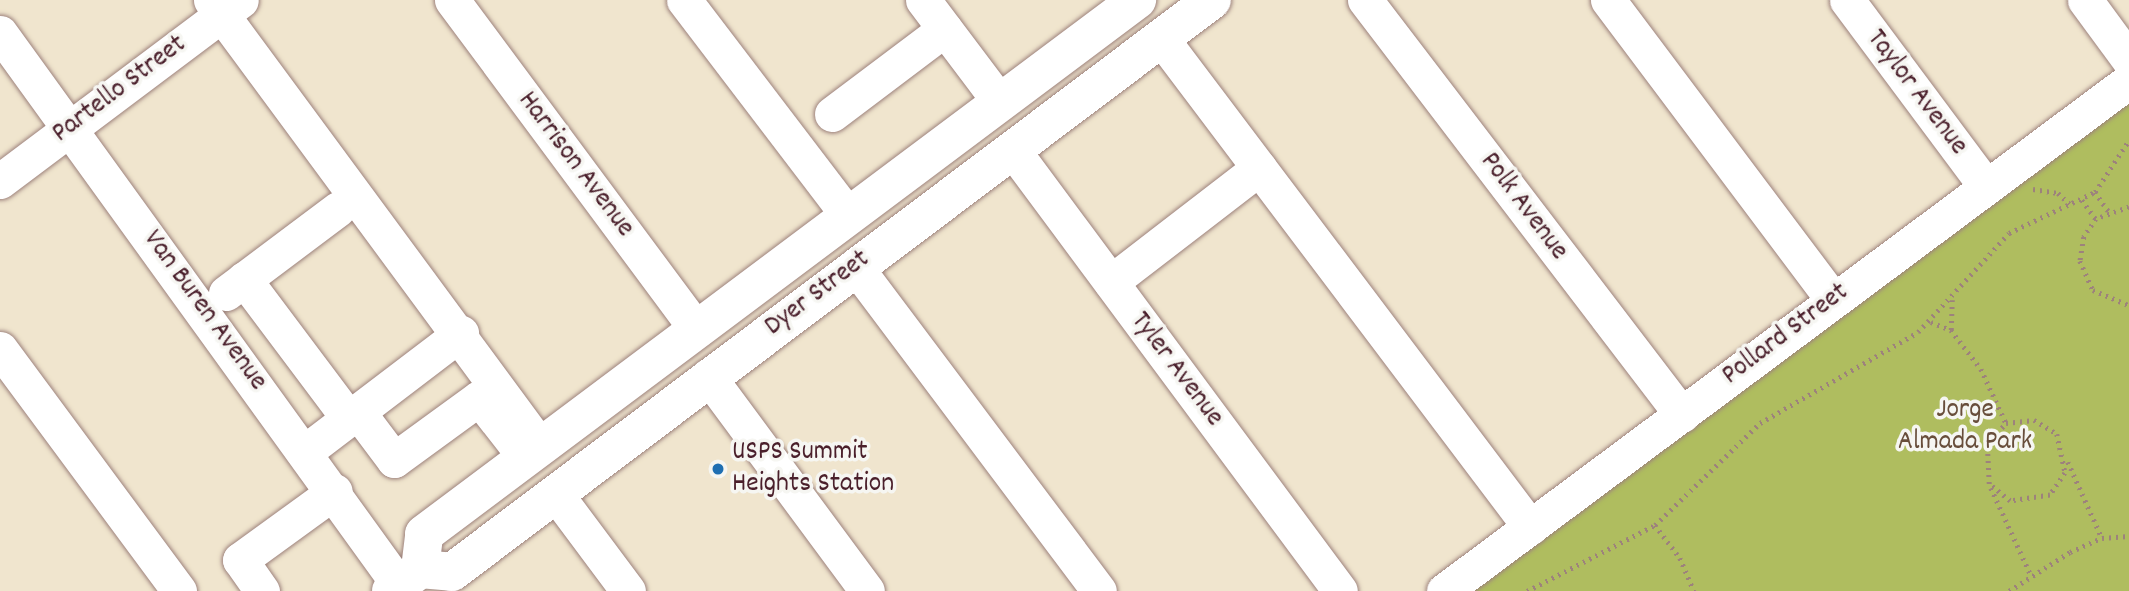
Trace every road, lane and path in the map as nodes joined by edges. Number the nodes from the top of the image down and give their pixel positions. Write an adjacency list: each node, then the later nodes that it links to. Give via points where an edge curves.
1 (452, 0): 41 (street, Harrison Avenue)
2 (684, 0): 31 (street)
3 (923, 0): 11 (street)
4 (1137, 0): 16 (main road, Dyer Street)
5 (1212, 0): 13 (main road, Dyer Street)
6 (1365, 0): 48 (street, Polk Avenue)
7 (1608, 0): 37 (street)
8 (1847, 0): 23 (street, Taylor Avenue)
9 (2085, 0): 14 (street)
10 (225, 5): 18 (street, Partello Street); 43 (street)
11 (945, 29): 16 (street); 17 (street)
12 (0, 33): 18 (street, Van Buren Avenue)
13 (1161, 38): 20 (main road, Dyer Street); 21 (street)
14 (2129, 60)
15 (2129, 81): 23 (street, Pollard Street)
16 (1000, 102): 31 (main road, Dyer Street); 33 (main road, via 1004,123 992,139 862,244)
17 (832, 114)
18 (70, 127): 22 (street, Partello Street); 39 (street, Van Buren Avenue)
19 (2129, 140): 25 (path)
20 (1012, 149): 33 (main road, Dyer Street); 35 (street, Tyler Avenue)
21 (1259, 168): 35 (street); 57 (street)
22 (0, 181)
23 (1985, 185): 37 (street, Pollard Street)
24 (2027, 185): 27 (path, via 2058,193)
25 (2095, 192): 26 (path); 30 (path)
26 (2082, 201): 27 (path); 32 (path)
27 (2070, 204): 36 (path, via 2009,233)
28 (2129, 207): 30 (path)
29 (338, 209): 34 (street)
30 (2109, 212): 32 (path)
31 (848, 215): 41 (main road, Dyer Street)
32 (2096, 219): 38 (path, via 2080,248 2082,270 2104,299)
33 (852, 268): 45 (main road, Dyer Street); 66 (street)
34 (244, 279): 39 (street); 47 (street)
35 (1111, 282): 67 (street, Tyler Avenue)
36 (1952, 299): 40 (path); 42 (path)
37 (1833, 300): 48 (street, Pollard Street)
38 (2129, 305)
39 (204, 310): 50 (street, Van Buren Avenue)
40 (1931, 322): 42 (path); 56 (path, via 1752,429)
41 (697, 330): 51 (main road, Dyer Street)
42 (1951, 330): 49 (path, via 1981,369)
43 (461, 333): 46 (street); 47 (street)
44 (0, 349): 62 (street)
45 (708, 376): 55 (main road, Dyer Street); 65 (street)
46 (489, 390): 47 (street, via 394,460); 51 (street)
47 (353, 415): 50 (street)
48 (1682, 415): 57 (street, Pollard Street)
49 (2006, 423): 52 (path, via 2034,420 2047,425); 53 (path, via 1987,443)
50 (306, 451): 54 (street, Van Buren Avenue)
51 (533, 452): 61 (main road, Dyer Street, via 424,534)
52 (2067, 460): 53 (path, via 2059,485 2037,502 2010,501); 59 (path)
53 (1989, 484): 60 (path)
54 (335, 491): 61 (street, Van Buren Avenue); 63 (street, via 240,561)
55 (555, 493): 61 (main road, Dyer Street, via 452,572); 64 (street)
56 (1655, 525): 69 (path); 70 (path, via 1680,558)
57 (1530, 527): 68 (street, Pollard Street)
58 (2129, 536): 59 (path)
59 (2102, 538): 60 (path)
60 (2030, 573): 71 (path)
61 (403, 584)
62 (179, 591)
63 (262, 591)
64 (628, 591)
65 (867, 591)
66 (1099, 591)
67 (1340, 591)
68 (1444, 591)
69 (1527, 591)
70 (1694, 591)
71 (2009, 591)

